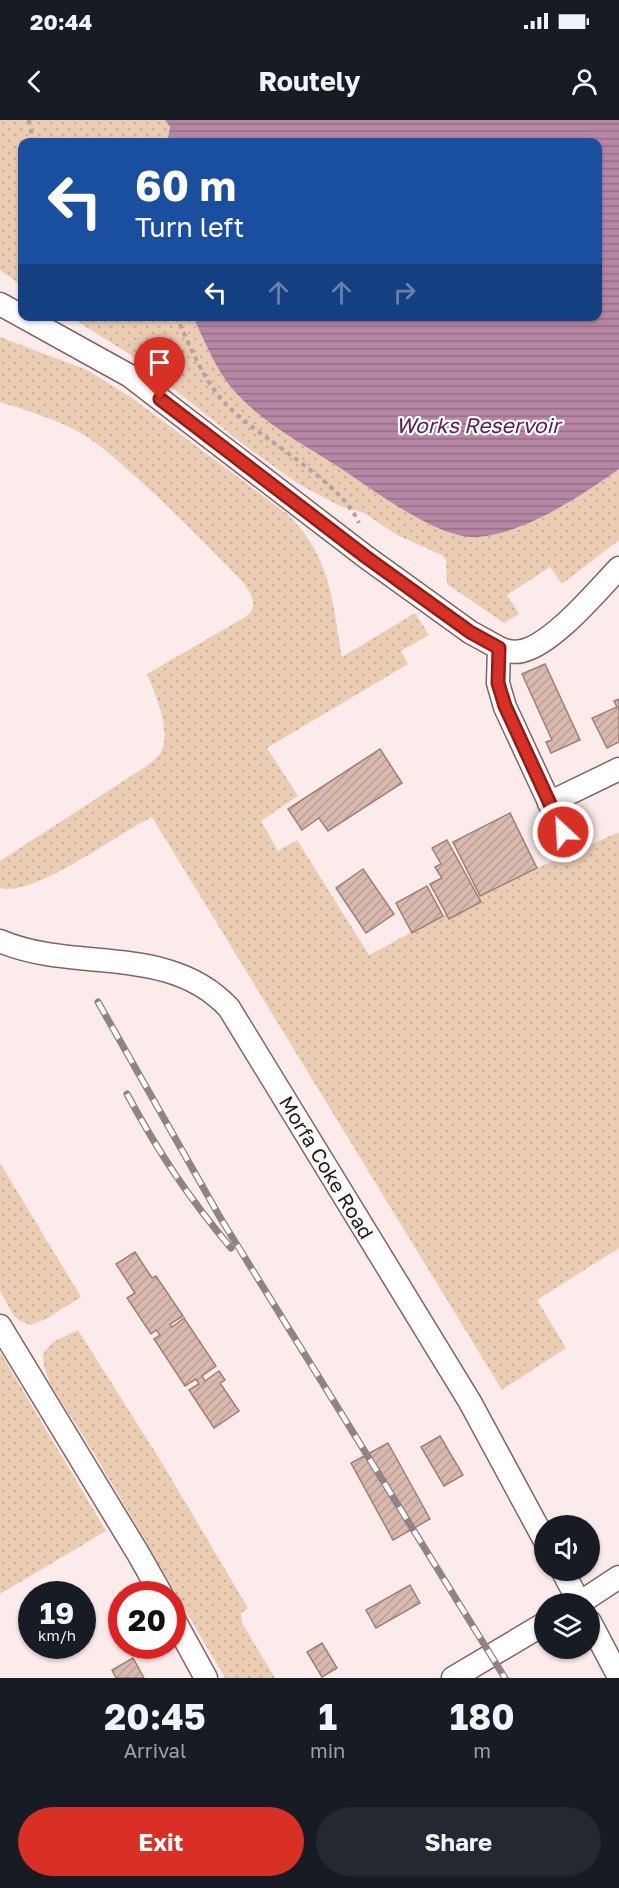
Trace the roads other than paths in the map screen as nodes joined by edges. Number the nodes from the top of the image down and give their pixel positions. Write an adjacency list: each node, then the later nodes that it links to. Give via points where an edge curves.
1 (0, 304): 2 (lane)
2 (18, 314)
3 (31, 321): 5 (lane, via 130,376 366,557 470,632)
4 (619, 568): 5 (lane, via 563,625 538,643 518,652)
5 (499, 648): 7 (lane, via 498,683 505,706)
6 (619, 769): 7 (lane)
7 (549, 803): 8 (lane)
8 (563, 832)
9 (0, 940): 11 (lane, Morfa Coke Road, via 43,953 172,971 201,984 220,999 237,1020 470,1402)
10 (0, 1326): 13 (lane)
11 (534, 1520)
12 (619, 1577): 14 (lane)
13 (154, 1581)
14 (594, 1593)
15 (534, 1630): 20 (lane)
16 (186, 1641): 19 (lane)
17 (600, 1641): 18 (lane)
18 (619, 1677)
19 (207, 1678)
20 (453, 1678)

